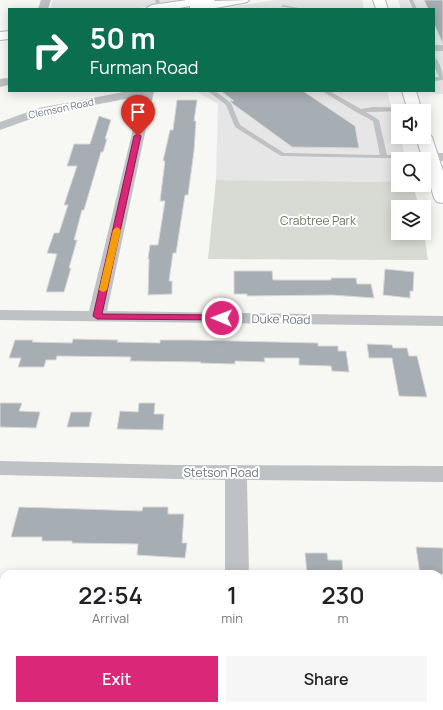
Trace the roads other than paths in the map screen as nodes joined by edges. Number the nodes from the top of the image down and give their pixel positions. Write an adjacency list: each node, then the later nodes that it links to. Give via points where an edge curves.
1 (243, 0): 3 (main road)
2 (288, 0): 6 (lane, via 284,6)
3 (212, 5): 4 (main road); 5 (main road)
4 (156, 6)
5 (195, 8)
6 (294, 8)
7 (435, 61): 8 (lane)
8 (443, 79)
9 (143, 92): 17 (street, Clemson Road, via 39,112)
10 (148, 92): 23 (street)
11 (212, 92): 19 (lane, via 229,104 237,126 283,155)
12 (326, 92): 16 (lane)
13 (409, 92): 14 (main road)
14 (413, 104)
15 (391, 109): 16 (lane)
16 (358, 111): 19 (lane, via 376,120)
17 (0, 126)
18 (429, 144): 20 (main road)
19 (384, 157): 20 (lane)
20 (437, 157): 21 (main road)
21 (443, 198)
22 (0, 315): 23 (street, Duke Road)
23 (97, 316): 24 (street, Duke Road)
24 (443, 321)
25 (0, 468): 26 (street, Stetson Road)
26 (236, 472): 27 (street, Stetson Road); 28 (street)
27 (443, 474)
28 (237, 570)

